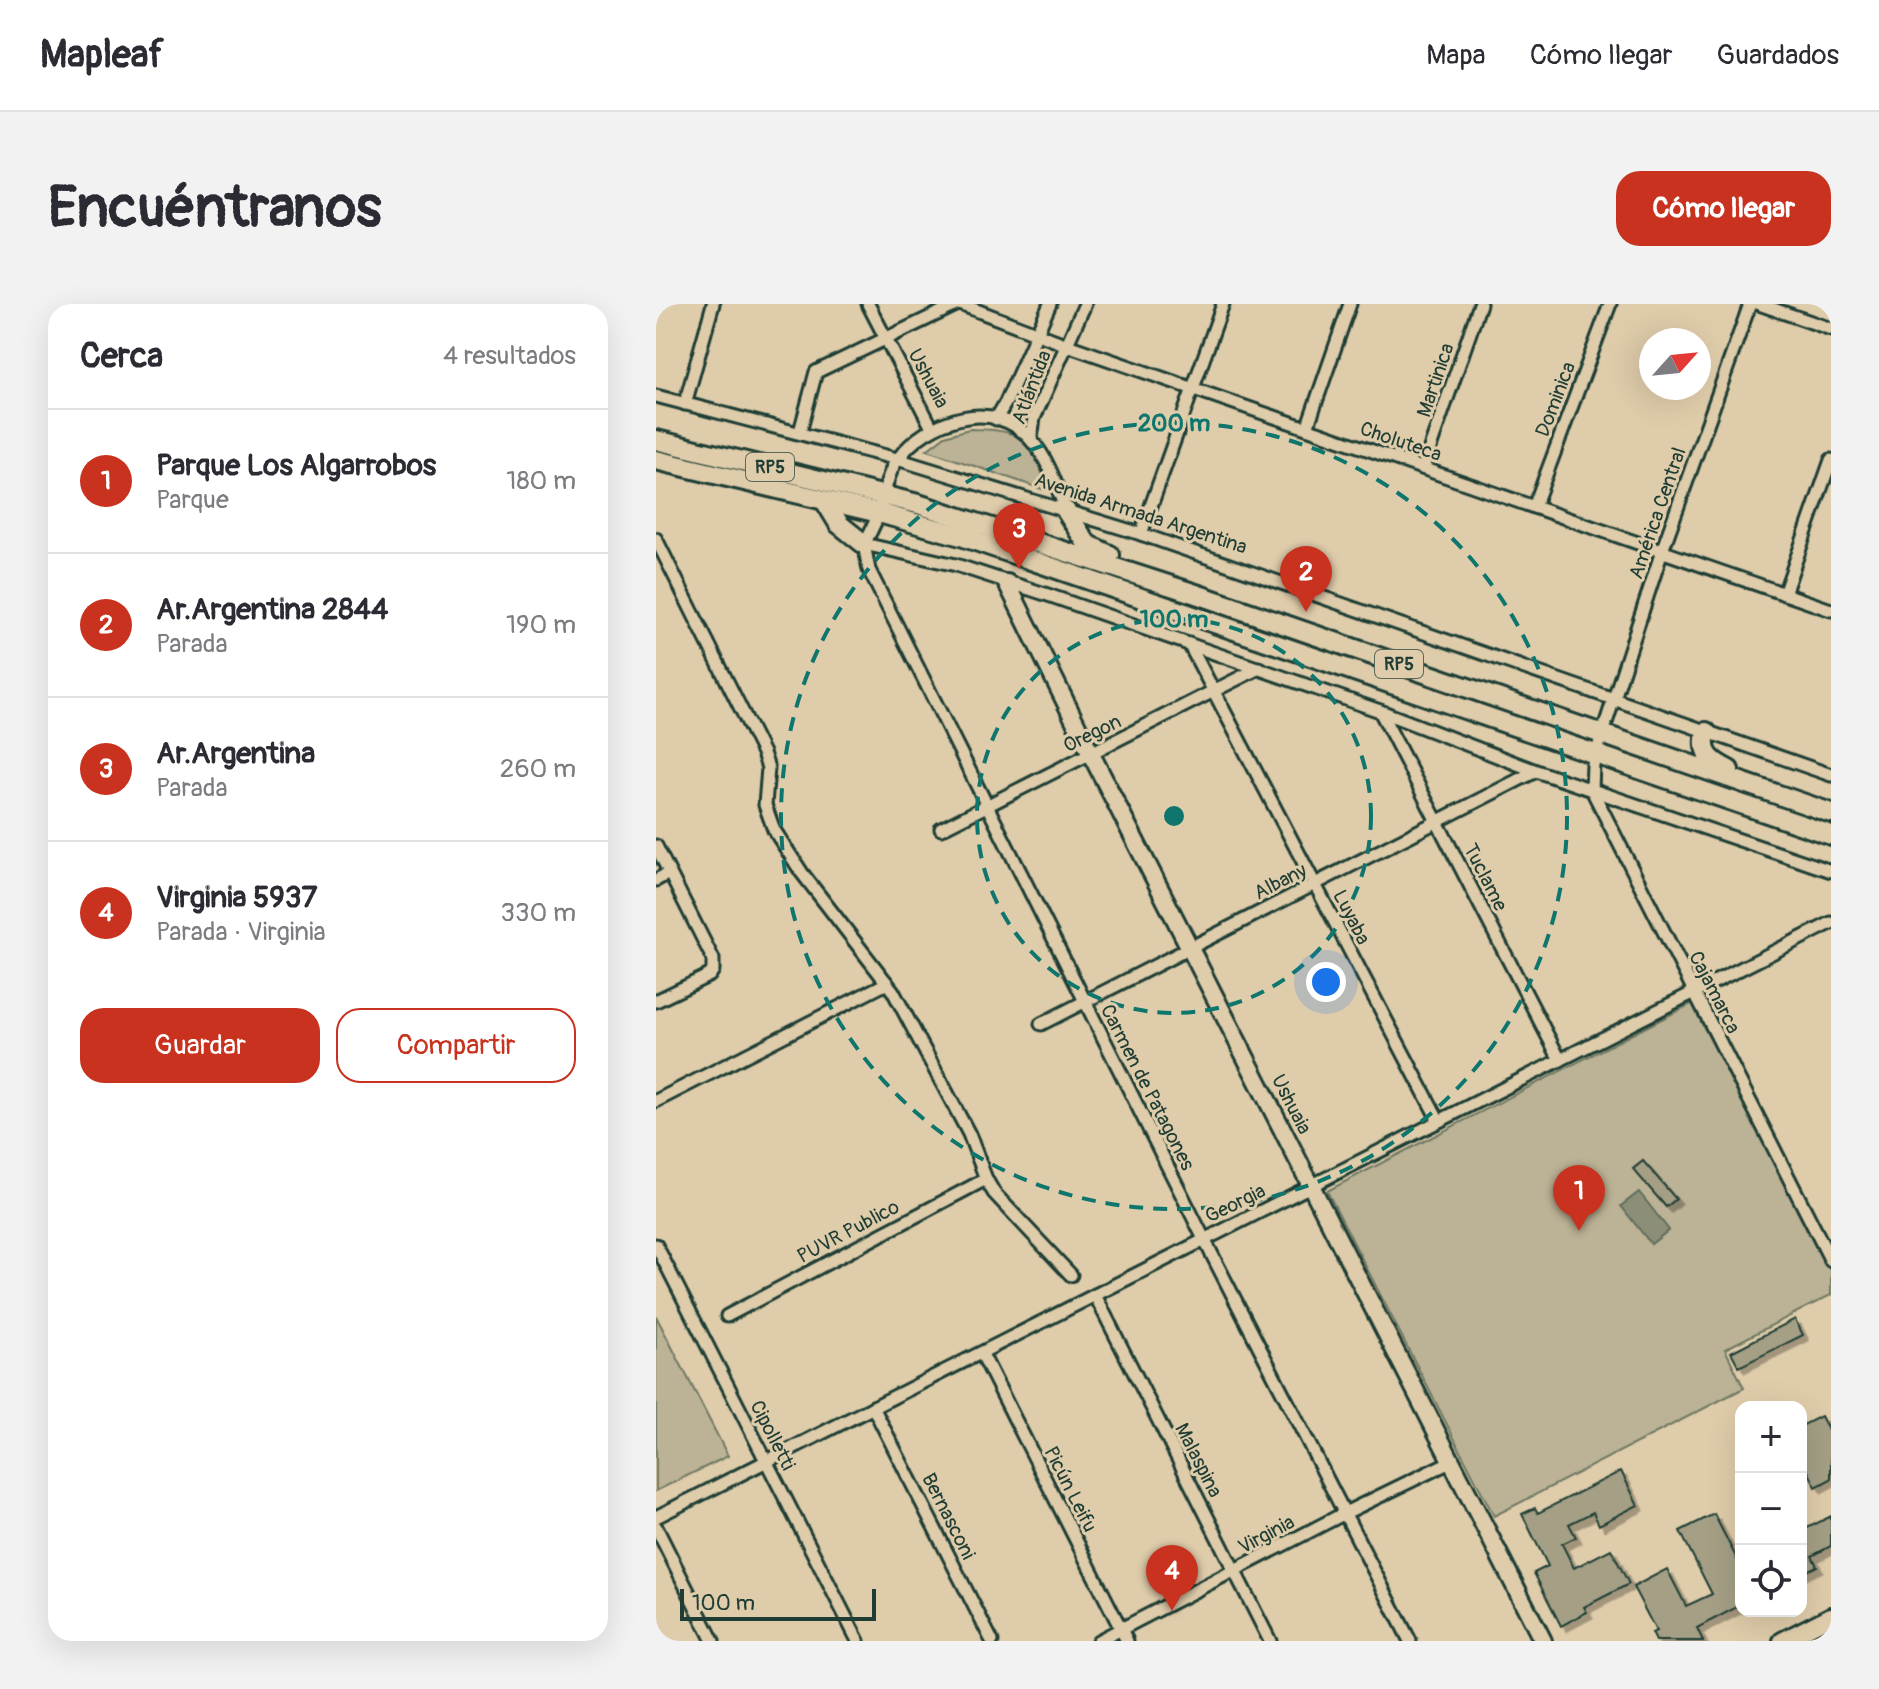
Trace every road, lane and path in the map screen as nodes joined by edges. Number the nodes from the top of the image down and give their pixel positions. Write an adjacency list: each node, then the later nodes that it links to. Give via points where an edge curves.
1 (713, 304): 18 (street)
2 (868, 304): 14 (street, Ushuaia)
3 (959, 304): 13 (street, Choluteca); 14 (street, Choluteca)
4 (1050, 304): 13 (street, Atlántida)
5 (1085, 304): 15 (street, Atlántida)
6 (1223, 304): 16 (street)
7 (1350, 304): 21 (street)
8 (1480, 304): 28 (street, Martinica)
9 (1610, 304): 31 (street, Dominica)
10 (1750, 304): 36 (street, América Central)
11 (1759, 304): 12 (street)
12 (1831, 329)
13 (1037, 334): 15 (street, Choluteca); 19 (street, Atlántida)
14 (885, 337): 20 (street, Ushuaia); 22 (street, Choluteca, via 821,368 812,379)
15 (1067, 345): 16 (street, Choluteca); 23 (street, Atlántida, via 1034,418)
16 (1192, 389): 21 (street, Choluteca); 33 (street)
17 (656, 396): 18 (street, Avenida Armada Argentina)
18 (685, 404): 22 (street, Avenida Armada Argentina)
19 (996, 419): 20 (street, via 965,416); 23 (street)
20 (932, 428): 25 (street)
21 (1307, 428): 28 (street, Choluteca)
22 (800, 432): 25 (street, Avenida Armada Argentina)
23 (1031, 439): 32 (street)
24 (656, 440): 30 (main road, RP5)
25 (897, 459): 30 (street); 32 (street, Avenida Armada Argentina)
26 (656, 460): 29 (main road, RP5)
27 (1831, 460): 39 (street)
28 (1423, 468): 31 (street, Choluteca)
29 (825, 501): 30 (main road, RP5); 35 (main road, via 839,524)
30 (881, 504): 35 (street); 38 (main road, RP5); 49 (main road, RP5)
31 (1534, 507): 36 (street, Choluteca)
32 (1066, 511): 33 (street, Avenida Armada Argentina); 38 (main road, via 1093,549)
33 (1141, 534): 44 (street, Avenida Armada Argentina)
34 (656, 539): 66 (street, via 763,753 768,768 765,805 774,830)
35 (864, 544): 37 (street); 54 (street, Carmen de Patagones, via 869,570)
36 (1662, 551): 39 (street, Choluteca); 44 (street, América Central)
37 (1007, 583): 41 (street); 48 (main road, Ushuaia)
38 (1196, 594): 47 (main road, RP5)
39 (1784, 594): 40 (street, Choluteca)
40 (1831, 610)
41 (1189, 644): 42 (street); 43 (street, Luyaba)
42 (1259, 668): 43 (street, Oregon); 45 (street)
43 (1215, 692): 48 (street, Oregon); 63 (street, Luyaba)
44 (1615, 698): 46 (street, Avenida Armada Argentina); 47 (street, América Central)
45 (1380, 711): 50 (street); 56 (street, Tuclame)
46 (1706, 732): 51 (street, Avenida Armada Argentina); 53 (main road, via 1708,757)
47 (1602, 735): 49 (street); 53 (main road, RP5)
48 (1091, 754): 54 (street, Oregon); 65 (main road, Ushuaia)
49 (1595, 754): 52 (street); 58 (main road, RP5)
50 (1536, 771): 52 (street); 56 (street, Albany)
51 (1831, 775)
52 (1592, 790): 60 (street); 67 (street, Cajamarca)
53 (1778, 794): 55 (main road, RP5)
54 (986, 805): 57 (street, Oregon); 68 (street, Carmen de Patagones)
55 (1831, 813)
56 (1437, 821): 63 (street, Albany); 71 (street, Tuclame)
57 (941, 829)
58 (1831, 835)
59 (656, 846): 61 (street)
60 (1831, 871)
61 (669, 873): 62 (street); 69 (street, via 713,959 713,970)
62 (656, 880)
63 (1315, 884): 65 (street, Albany); 73 (street, Luyaba)
64 (1831, 923): 67 (street, Georgia)
65 (1190, 947): 68 (street, Albany); 75 (main road, Ushuaia)
66 (887, 983): 72 (street); 74 (street, via 969,1134)
67 (1695, 992): 71 (street, Georgia); 78 (street, Cajamarca)
68 (1084, 1000): 70 (street, Albany); 76 (street, Carmen de Patagones)
69 (656, 1001)
70 (1041, 1024)
71 (1560, 1060): 73 (street, Georgia)
72 (656, 1101)
73 (1439, 1121): 75 (street, Georgia)
74 (986, 1179): 79 (street); 81 (street, PUVR Publico)
75 (1311, 1185): 76 (street, Georgia); 85 (main road, Ushuaia)
76 (1204, 1239): 80 (street, Georgia); 86 (street, Carmen de Patagones)
77 (656, 1245): 84 (street, Cipolletti)
78 (1831, 1261)
79 (1071, 1275)
80 (1095, 1295): 82 (street, Georgia); 89 (street, Malaspina)
81 (727, 1316)
82 (982, 1354): 83 (street, Georgia); 91 (street, Picún Leifu)
83 (873, 1407): 84 (street, Georgia); 94 (street, Bernasconi)
84 (767, 1461): 87 (street, Georgia); 93 (street, Cipolletti)
85 (1452, 1461): 86 (street, Virginia); 99 (main road, Ushuaia)
86 (1345, 1513): 89 (street, Virginia); 98 (street, Carmen de Patagones)
87 (656, 1517)
88 (656, 1527): 92 (street)
89 (1235, 1570): 91 (street, Virginia); 97 (street, Malaspina)
90 (1831, 1616): 100 (main road)
91 (1121, 1629): 95 (street, Virginia); 96 (street, Picún Leifu)
92 (713, 1641)
93 (858, 1641)
94 (992, 1641)
95 (1098, 1641)
96 (1127, 1641)
97 (1270, 1641)
98 (1410, 1641)
99 (1543, 1641)
100 (1782, 1641)

